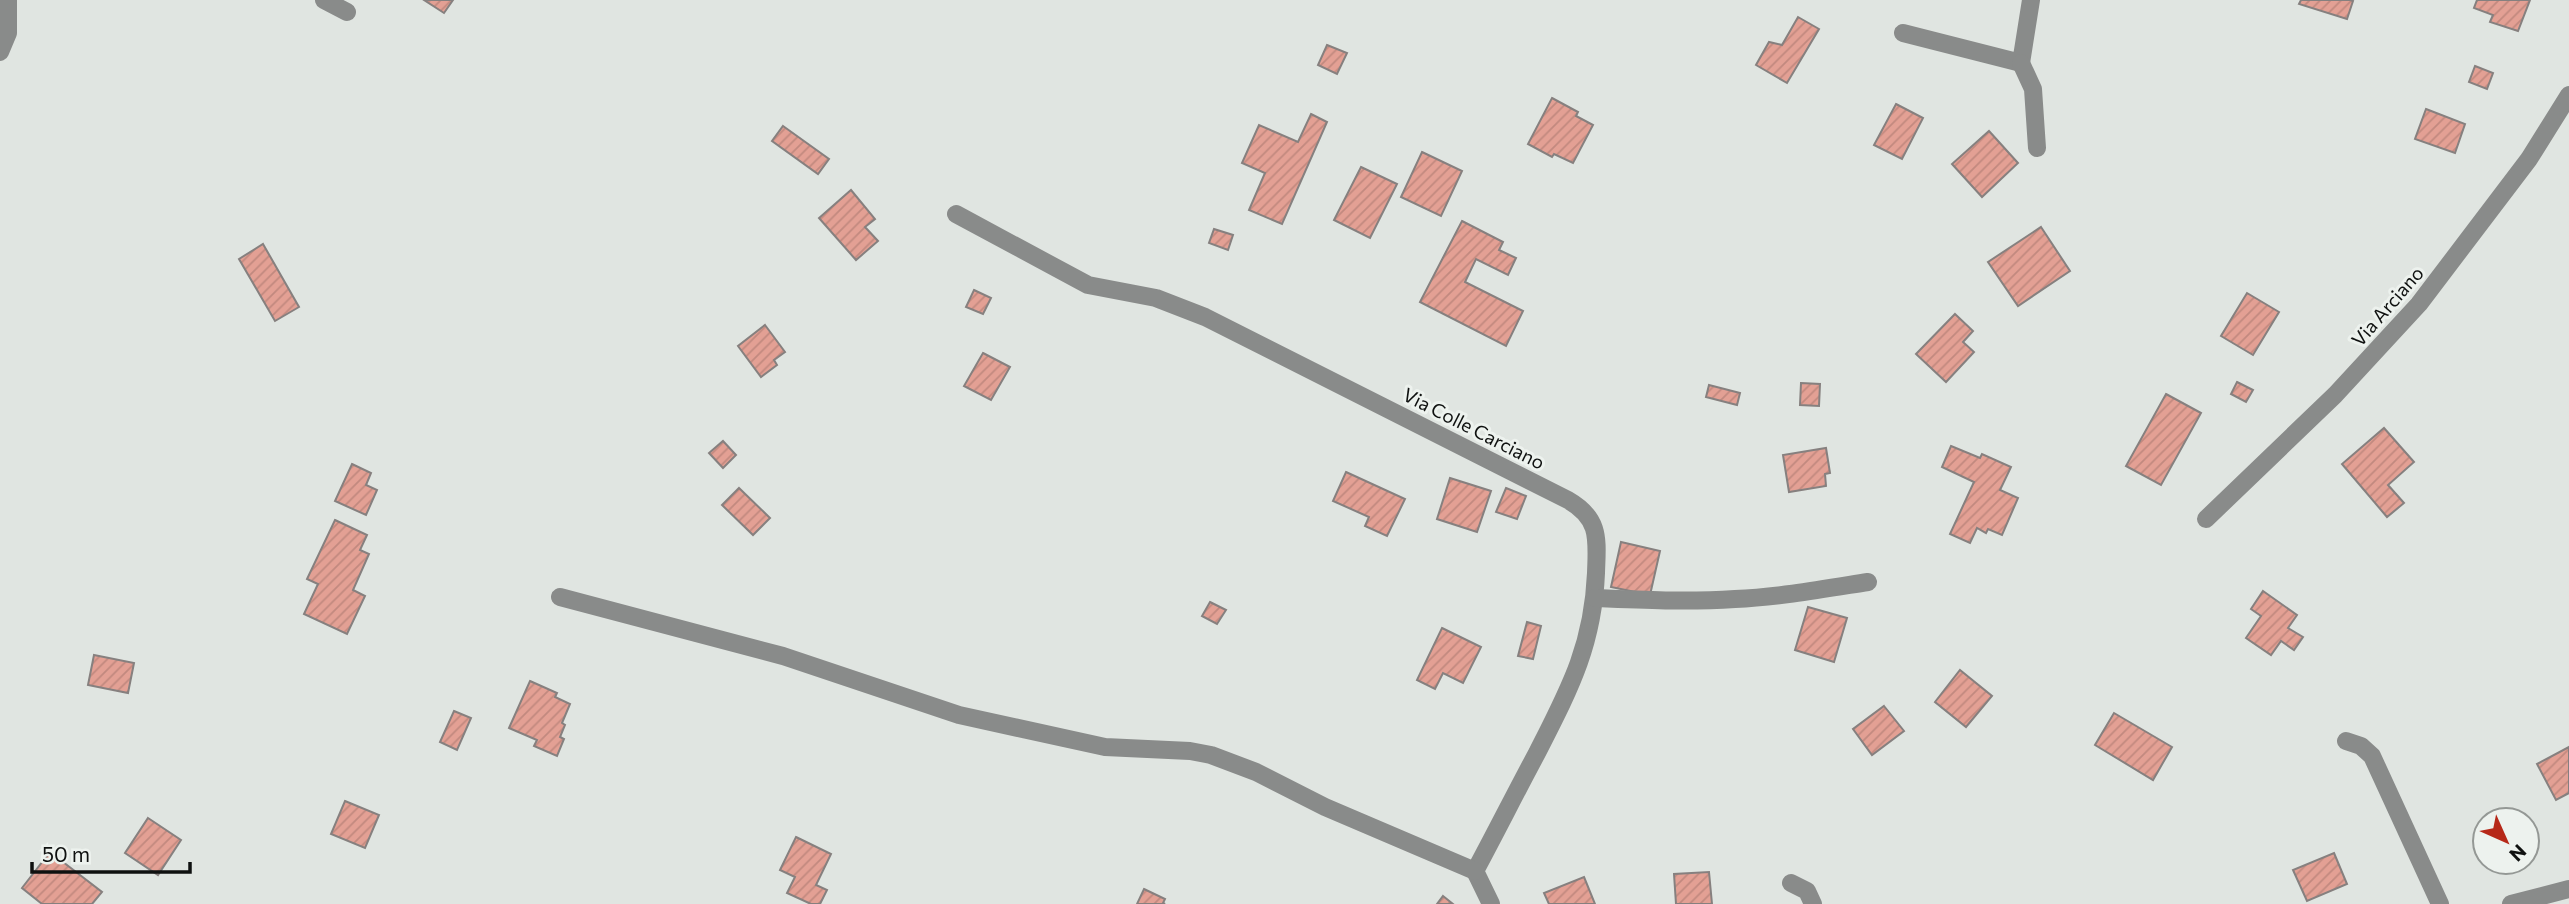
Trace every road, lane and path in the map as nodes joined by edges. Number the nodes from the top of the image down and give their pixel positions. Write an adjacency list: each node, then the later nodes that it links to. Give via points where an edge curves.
1 (8, 0): 6 (street, via 8,33)
2 (324, 0): 4 (street)
3 (2031, 0): 7 (street)
4 (347, 12)
5 (1903, 33): 7 (street)
6 (0, 52)
7 (2021, 63): 9 (street, via 2033,89)
8 (2569, 95): 11 (street, Via Arciano, via 2529,159 2419,304 2335,395)
9 (2037, 148)
10 (956, 214): 14 (street, Via Colle Carciano, via 1088,285 1169,302 1205,317 1569,500 1586,513 1596,531)
11 (2206, 519)
12 (1868, 582): 14 (street, via 1736,599)
13 (560, 597): 16 (street, via 783,656 959,715 1105,747 1211,754)
14 (1595, 598): 16 (street, Via Colle Carciano, via 1573,681)
15 (2346, 741): 21 (street, via 2367,750 2376,763)
16 (1475, 871): 19 (street)
17 (1791, 883): 20 (street, via 1807,891)
18 (2569, 889): 22 (street)
19 (1491, 904)
20 (1813, 904)
21 (2440, 904)
22 (2511, 904)

